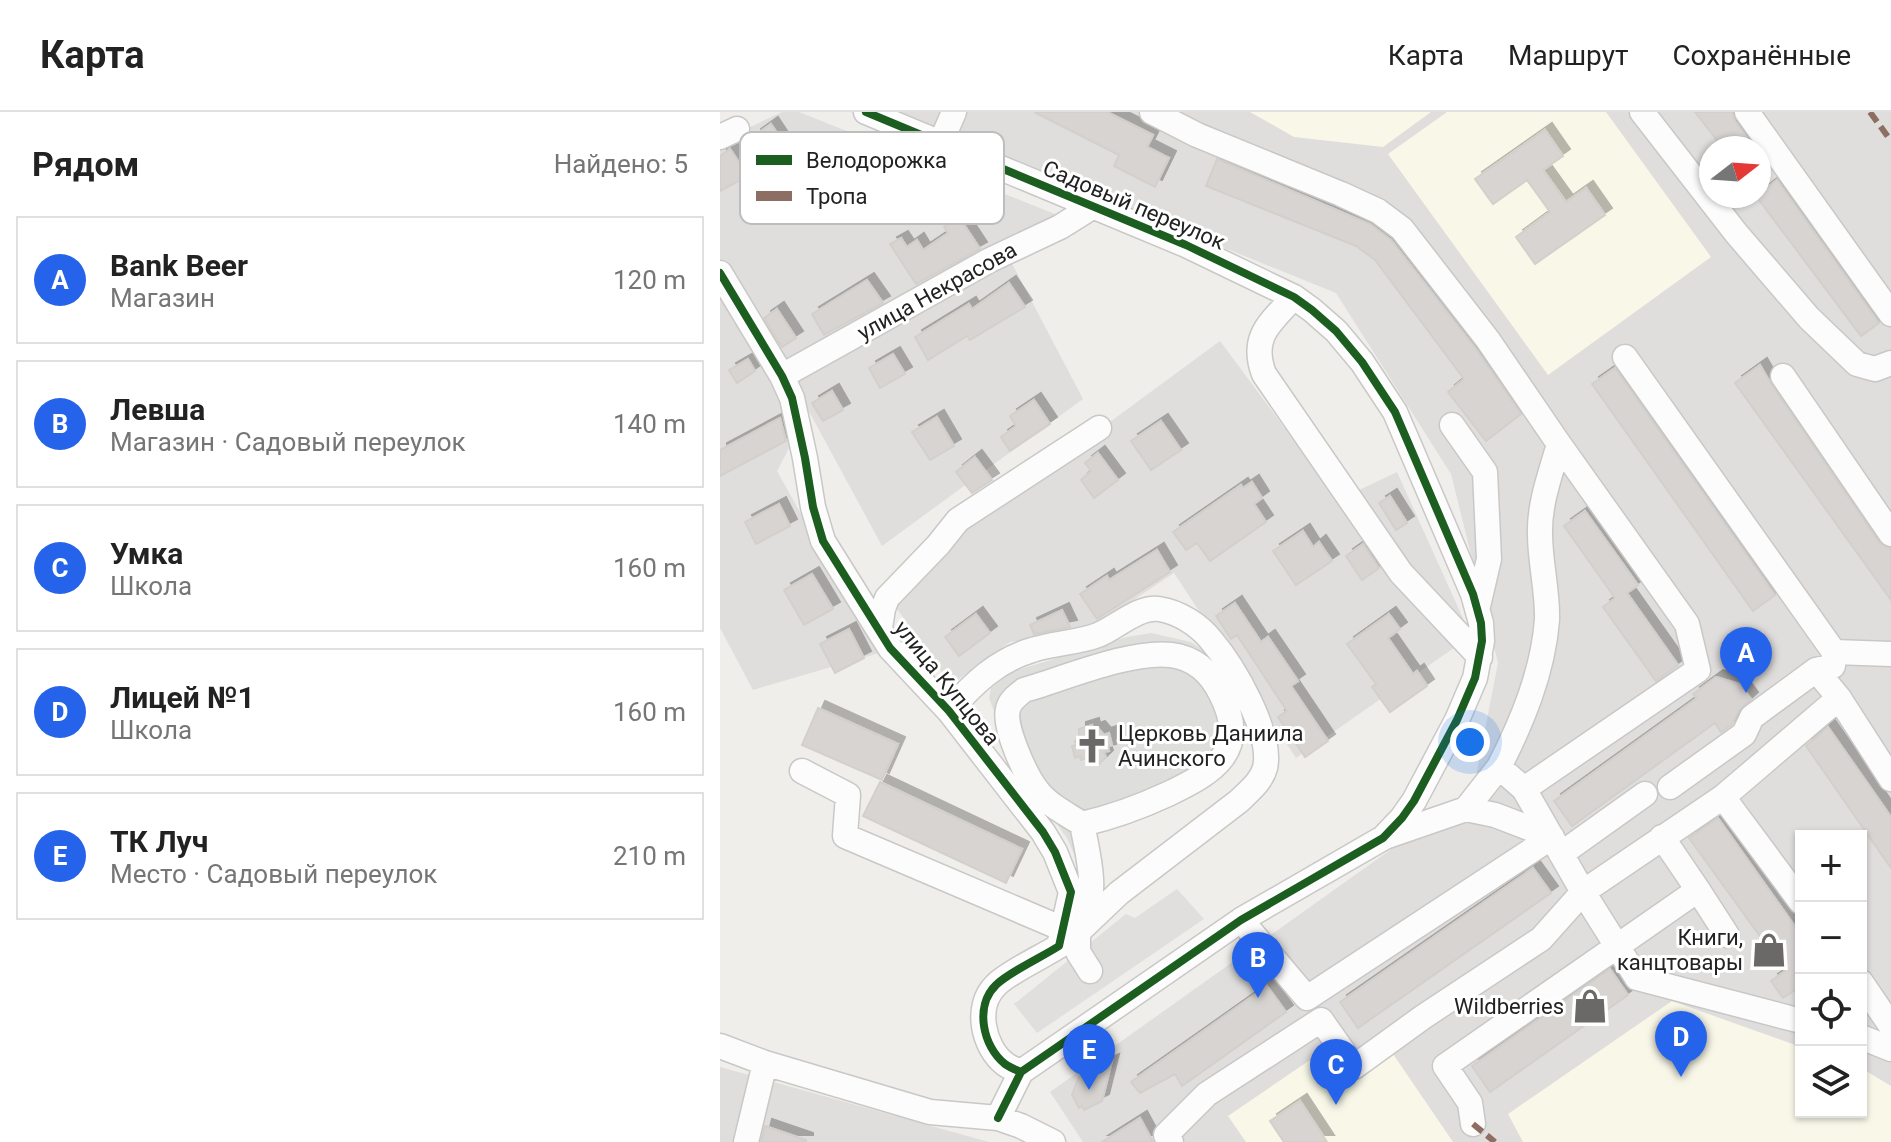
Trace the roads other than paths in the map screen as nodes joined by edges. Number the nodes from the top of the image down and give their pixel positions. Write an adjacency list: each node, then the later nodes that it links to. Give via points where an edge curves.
1 (866, 112): 6 (street, Садовый переулок)
2 (954, 112): 7 (street)
3 (1152, 112): 19 (street, via 1378,211 1402,229)
4 (1642, 112): 14 (street, via 1809,318 1857,364 1875,369)
5 (1747, 112): 12 (street)
6 (916, 132)
7 (945, 132)
8 (1004, 169): 9 (street, Садовый переулок)
9 (1092, 207): 11 (street, Садовый переулок); 15 (street, улица Некрасова)
10 (720, 273): 15 (street, улица Купцова)
11 (1294, 297): 21 (street, Садовый переулок, via 1336,331 1395,412); 25 (street, via 1261,335 1258,350 1264,374 1401,573)
12 (1891, 314)
13 (1625, 357): 23 (street)
14 (1891, 363)
15 (782, 376): 22 (street, улица Купцова, via 798,418 823,541)
16 (1783, 376): 20 (street)
17 (1452, 425): 21 (street, via 1485,472 1489,559)
18 (1099, 428): 22 (street, via 958,520 887,598)
19 (1559, 444): 29 (street, via 1541,511 1547,621 1520,726); 33 (street, via 1687,624 1698,670)
20 (1891, 534)
21 (1477, 607): 25 (street, Садовый переулок)
22 (880, 628): 28 (street, улица Купцова, via 890,648)
23 (1834, 652): 24 (street); 26 (street, via 1833,666)
24 (1891, 654)
25 (1480, 657): 39 (street, Садовый переулок, via 1457,720 1414,801)
26 (1816, 670): 27 (street); 32 (street, via 1752,717 1744,734)
27 (1839, 698): 31 (street); 35 (street)
28 (949, 711): 46 (street, улица Купцова, via 1055,852 1071,892); 46 (street, via 976,681 1005,660 1097,635 1156,608 1191,622 1231,668 1259,726 1265,753 1256,785)
29 (1499, 767): 33 (street); 36 (street)
30 (802, 771): 46 (street, via 848,795 845,836)
31 (1891, 779)
32 (1670, 787)
33 (1524, 789): 40 (street)
34 (1645, 794): 40 (street)
35 (1723, 797): 38 (street); 43 (street)
36 (1466, 809): 39 (street); 40 (street, via 1495,815)
37 (1082, 824): 37 (street, via 1143,805 1204,777 1221,761 1230,744 1231,720 1217,684 1193,661 1172,655 1134,658 1024,690 1013,698 1007,710 1009,728 1027,773 1049,803); 46 (street, via 1093,872 1088,907)
38 (1662, 837): 41 (street); 42 (street)
39 (1383, 838): 44 (street, Садовый переулок)
40 (1557, 846): 42 (street); 50 (street)
41 (1698, 890): 45 (street); 47 (street)
42 (1583, 892): 47 (street); 52 (street, via 1541,939 1354,1067)
43 (1795, 894)
44 (1241, 920): 50 (street); 58 (street, Садовый переулок)
45 (1727, 935)
46 (1067, 936): 48 (street); 58 (street, via 995,986 984,1009 983,1025 995,1053)
47 (1616, 946): 51 (street, via 1637,978); 60 (street, via 1445,1066 1470,1103)
48 (1090, 971)
49 (1867, 991): 53 (street)
50 (1307, 998): 52 (street)
51 (1795, 1019)
52 (1321, 1020): 63 (street, via 1207,1094 1166,1135)
53 (1891, 1026)
54 (1867, 1039): 56 (street)
55 (720, 1046): 57 (street)
56 (1891, 1049)
57 (765, 1063): 59 (street, via 930,1112); 61 (street)
58 (1021, 1072): 59 (street, Садовый переулок)
59 (998, 1118): 62 (street)
60 (1473, 1124)
61 (746, 1142)
62 (1053, 1142)
63 (1171, 1142)

